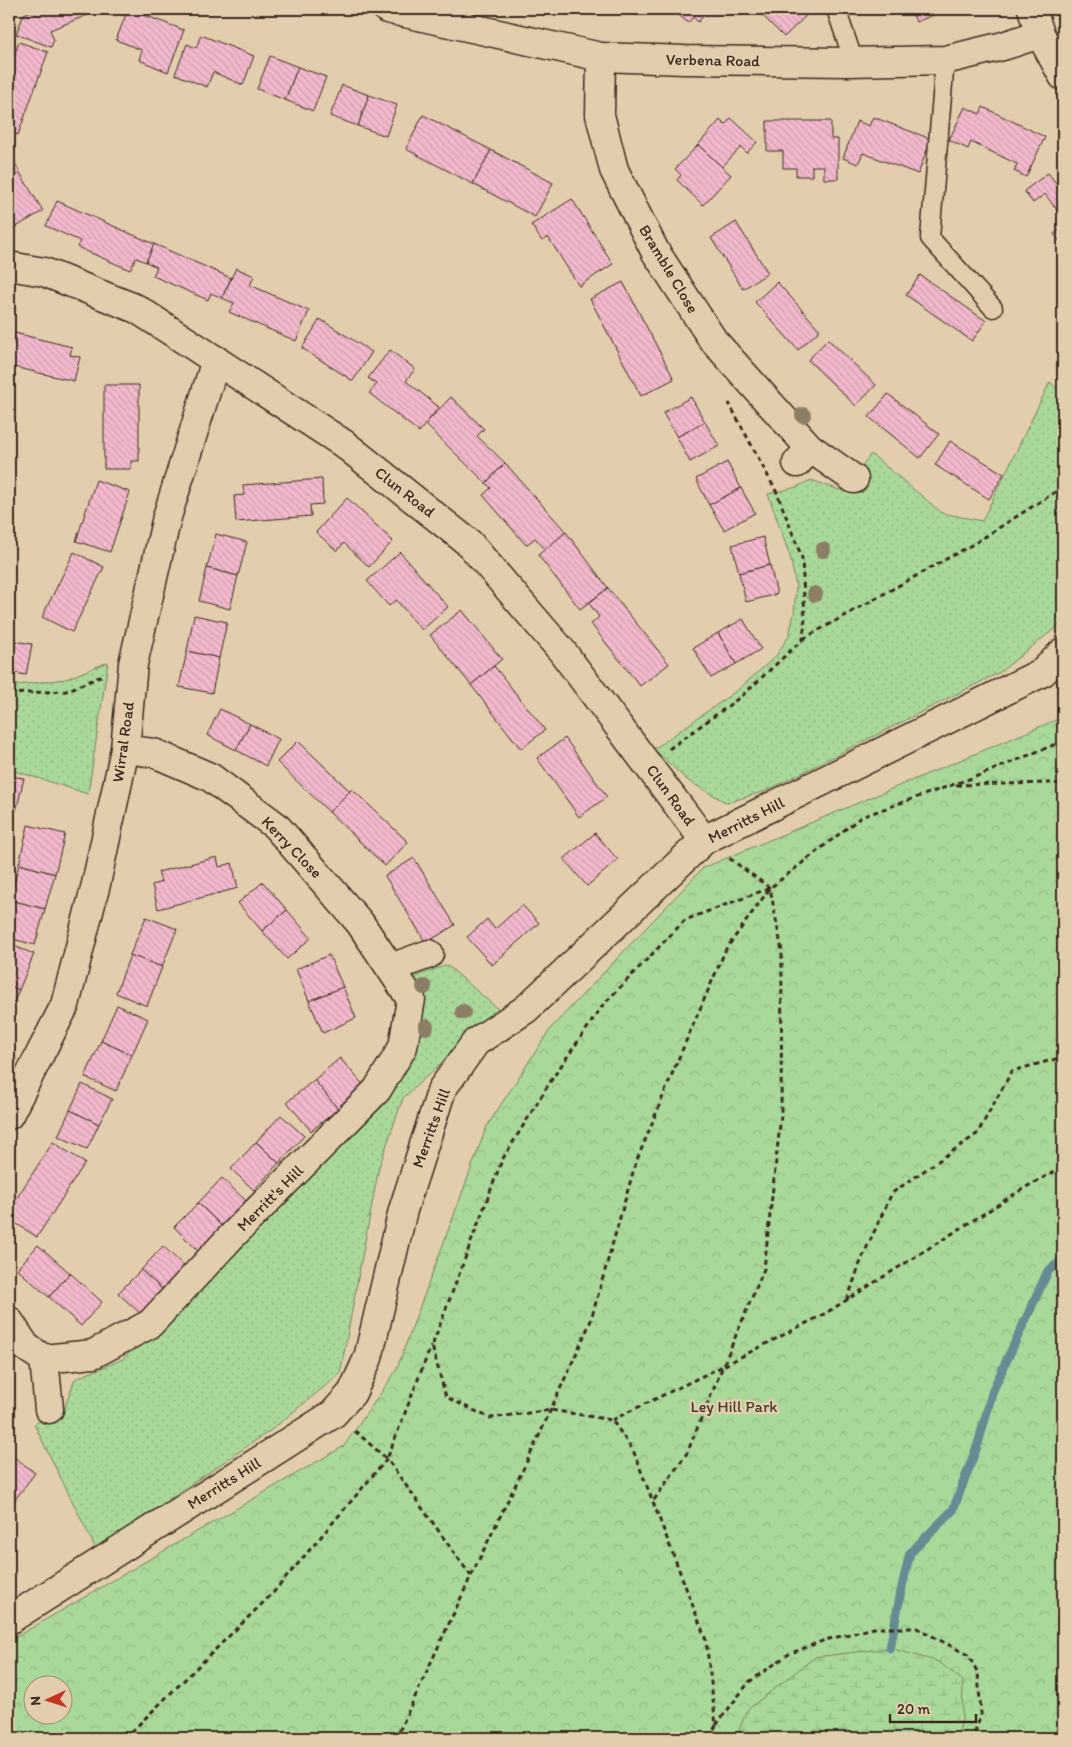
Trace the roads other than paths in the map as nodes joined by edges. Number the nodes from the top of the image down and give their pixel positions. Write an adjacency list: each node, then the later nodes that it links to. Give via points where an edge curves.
1 (387, 9): 5 (street, Verbena Road)
2 (836, 9): 7 (lane)
3 (1032, 9): 4 (street)
4 (1040, 34): 6 (street, Verbena Road); 8 (street)
5 (601, 57): 7 (street, Verbena Road); 12 (street, Bramble Close, via 600,115 614,170 655,252 713,340 804,456)
6 (945, 60): 7 (street, Verbena Road); 10 (lane, via 930,238)
7 (854, 62)
8 (1063, 76)
9 (9, 266): 11 (street, Clun Road, via 44,272 137,309)
10 (993, 308)
11 (216, 360): 14 (street, Wirral Road, via 167,517 133,664); 15 (street, Clun Road, via 344,444 468,543 562,651)
12 (854, 479)
13 (1063, 652): 15 (street, Merritts Hill, via 1043,672)
14 (125, 750): 17 (street, Kerry Close, via 154,753 210,776 276,826 360,923); 18 (street, Wirral Road, via 65,1005)
15 (704, 840): 22 (street, Merritts Hill, via 526,1009 476,1042 442,1088 402,1210 368,1358 352,1393 332,1414)
16 (429, 954): 17 (street)
17 (391, 968): 20 (street, Merritt's Hill, via 411,999 403,1047 377,1090 150,1324 93,1354)
18 (9, 1115)
19 (9, 1321): 20 (street, via 26,1347)
20 (44, 1359): 21 (street)
21 (49, 1409)
22 (9, 1620)

